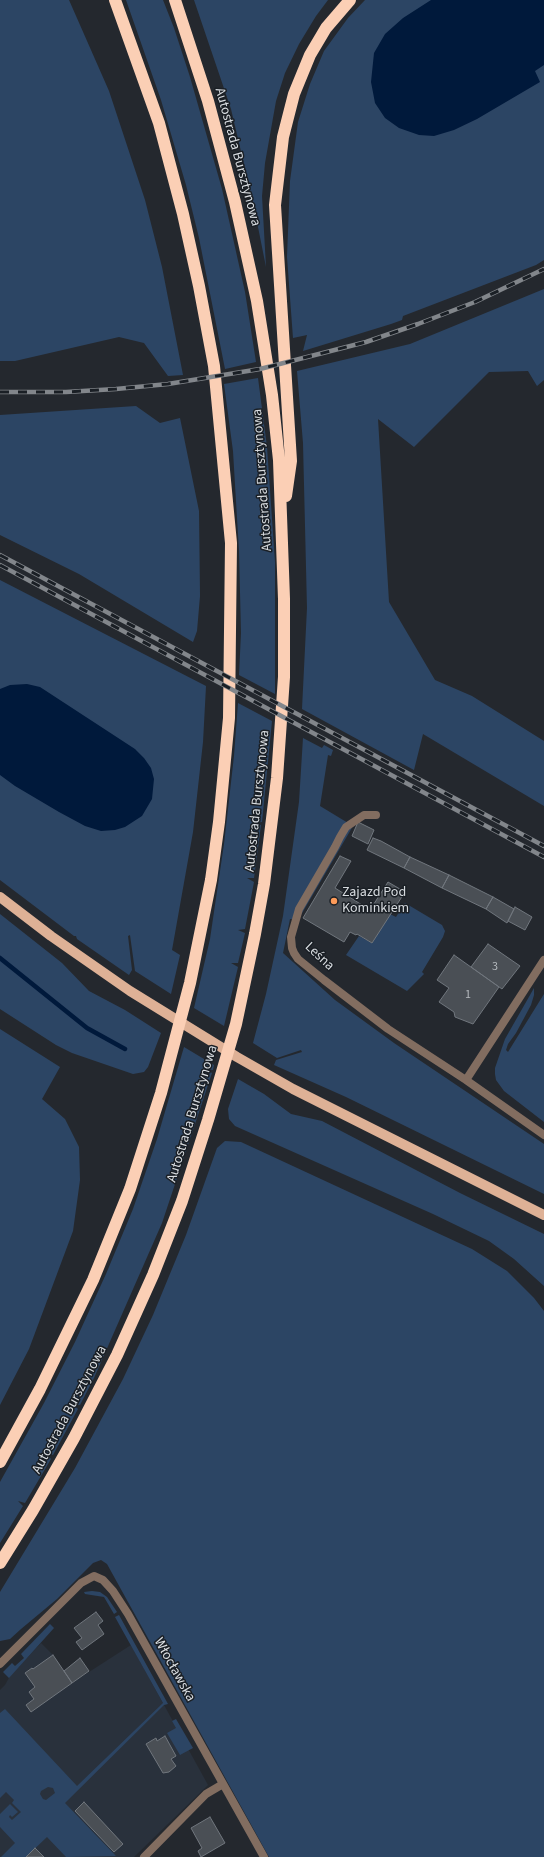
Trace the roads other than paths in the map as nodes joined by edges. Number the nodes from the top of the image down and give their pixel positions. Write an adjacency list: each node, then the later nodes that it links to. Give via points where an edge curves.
1 (114, 0): 11 (highway, via 159,123 181,206 214,366 231,543 229,718 211,880 190,983 162,1093 130,1189 93,1280 51,1369)
2 (175, 0): 4 (highway, Autostrada Bursztynowa, via 208,101 235,202 257,301 272,395)
3 (350, 0): 4 (highway, via 326,28 310,55 294,94 283,137 275,205 291,461)
4 (282, 523): 12 (highway, Autostrada Bursztynowa, via 284,677 277,778 258,919 234,1032 203,1139 153,1275 117,1355 74,1438)
5 (376, 815): 8 (street, Leśna, via 364,815 346,827 299,909 293,926 292,948 305,965 388,1029)
6 (0, 897): 10 (main road, via 130,991 270,1076)
7 (544, 960): 8 (street)
8 (466, 1080): 9 (street, Leśna)
9 (544, 1135)
10 (544, 1215)
11 (0, 1462)
12 (0, 1563)
13 (0, 1664): 14 (street, Włocławska, via 75,1588 94,1576 103,1580 128,1614)
14 (223, 1784): 15 (street, via 206,1794); 16 (street, Włocławska)
15 (144, 1857)
16 (264, 1857)

